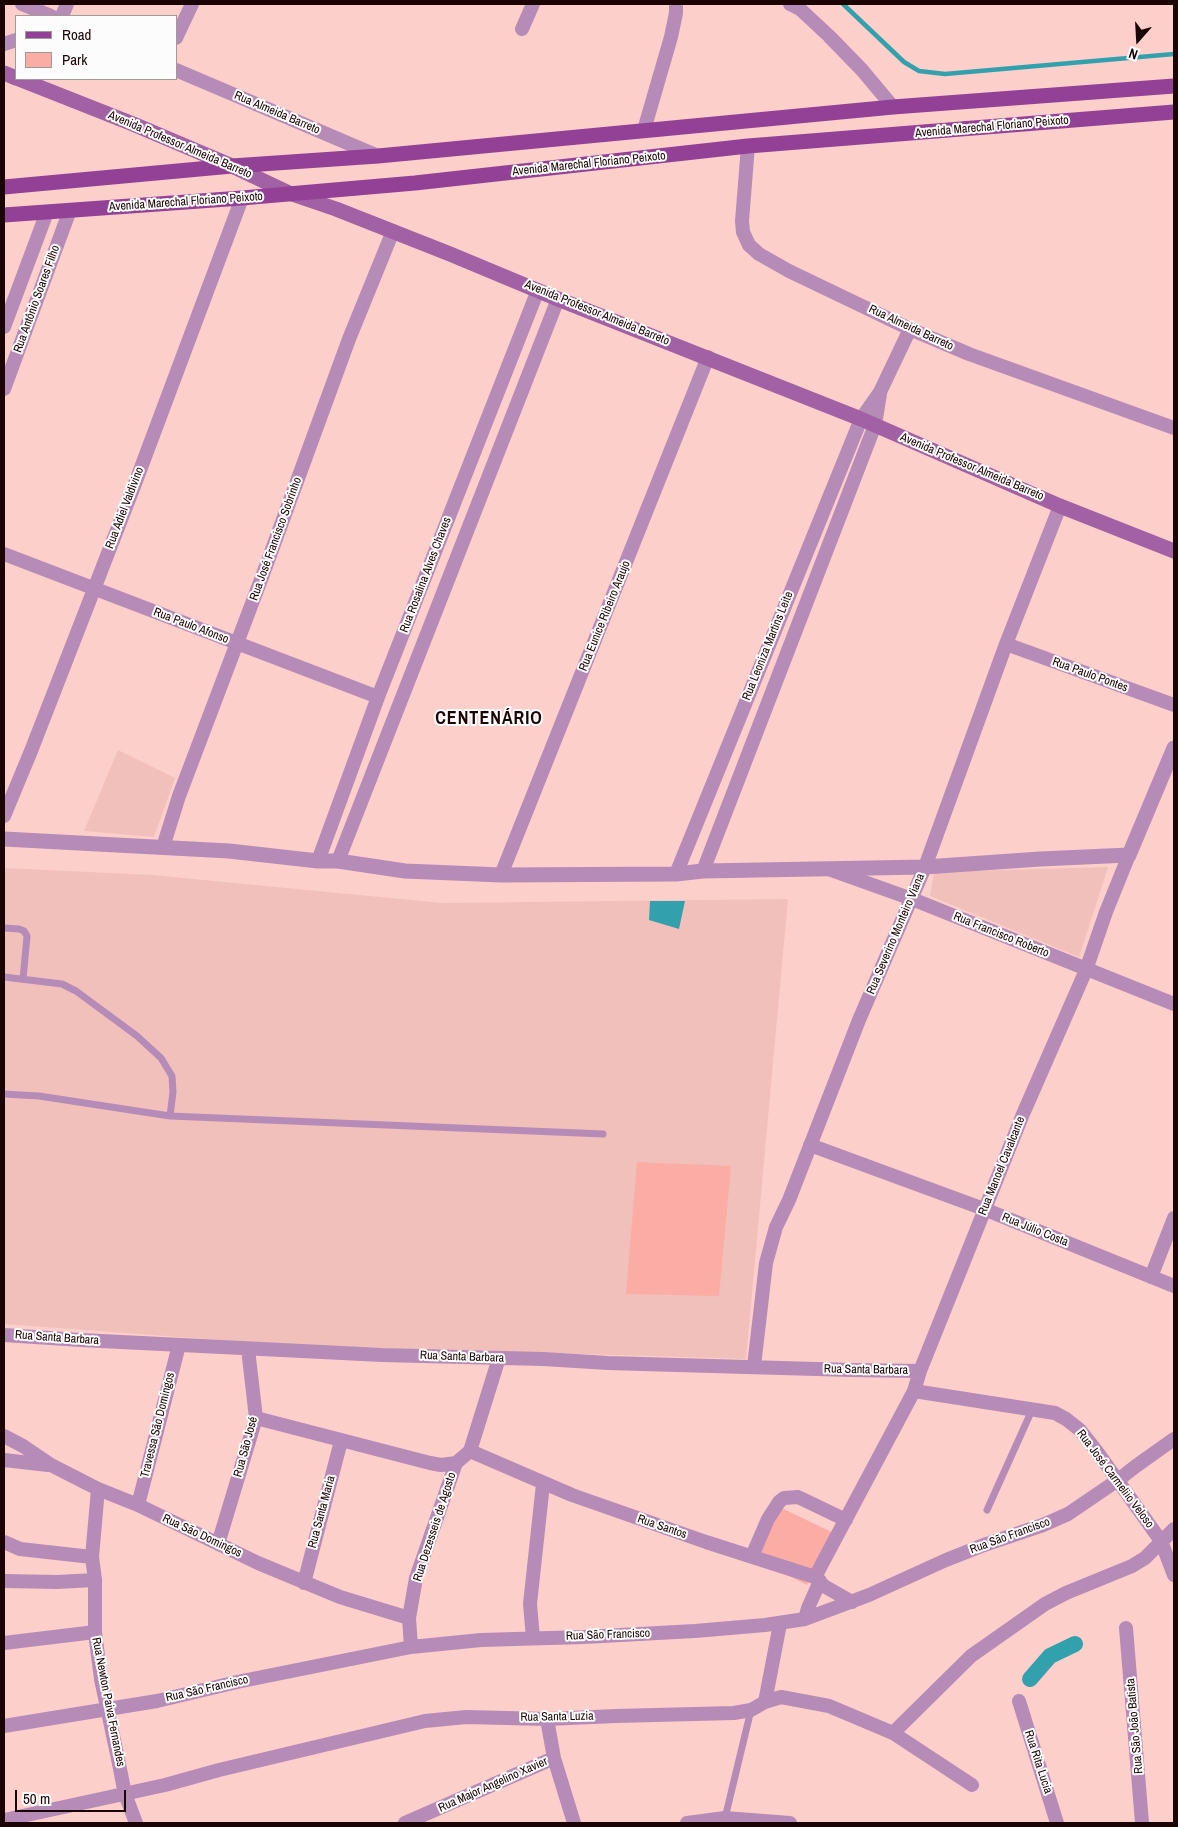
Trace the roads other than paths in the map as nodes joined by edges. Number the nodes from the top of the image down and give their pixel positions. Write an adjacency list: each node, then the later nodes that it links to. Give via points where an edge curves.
1 (22, 4): 6 (street)
2 (192, 4): 8 (street)
3 (532, 4): 7 (street)
4 (676, 4): 14 (street, via 671,37)
5 (790, 4): 12 (street, via 829,36)
6 (49, 15)
7 (522, 29)
8 (178, 34)
9 (178, 71): 16 (street, Rua Almeida Barreto)
10 (22, 80): 17 (main road, Avenida Professor Almeida Barreto)
11 (1174, 86): 12 (main road, Avenida Marechal Floriano Peixoto)
12 (893, 107): 14 (main road, Avenida Marechal Floriano Peixoto)
13 (1174, 112): 15 (main road, Avenida Marechal Floriano Peixoto)
14 (644, 130): 16 (main road, Avenida Marechal Floriano Peixoto)
15 (748, 146): 19 (main road, Avenida Marechal Floriano Peixoto, via 415,183); 28 (street, Rua Almeida Barreto, via 742,221 743,232 750,245 789,271)
16 (378, 156): 17 (main road, Avenida Marechal Floriano Peixoto)
17 (232, 166): 18 (main road, Avenida Marechal Floriano Peixoto); 19 (main road, Avenida Professor Almeida Barreto)
18 (4, 187)
19 (289, 193): 20 (main road, Avenida Marechal Floriano Peixoto); 24 (main road, Avenida Professor Almeida Barreto)
20 (242, 198): 21 (main road, Avenida Marechal Floriano Peixoto); 38 (street, Rua Adiel Valdivino)
21 (70, 210): 22 (main road, Avenida Marechal Floriano Peixoto); 30 (street, Rua Antônio Soares Filho)
22 (47, 212): 23 (main road, Avenida Marechal Floriano Peixoto); 27 (street, Rua Antônio Soares Filho)
23 (4, 215)
24 (393, 231): 25 (main road, Avenida Professor Almeida Barreto); 39 (street, Rua José Francisco Sobrinho, via 349,339)
25 (538, 290): 26 (main road, Avenida Professor Almeida Barreto); 41 (street, Rua Rosalina Alves Chaves)
26 (558, 299): 29 (main road, Avenida Professor Almeida Barreto); 49 (street, Rua Rosalina Alves Chaves)
27 (4, 327)
28 (910, 329): 31 (street); 34 (street, Rua Almeida Barreto, via 969,354)
29 (708, 357): 32 (main road, Avenida Professor Almeida Barreto); 54 (street, Rua Eunice Ribeiro Araujo)
30 (4, 389)
31 (880, 392): 32 (street, Rua Leoniza Martins Leite); 33 (street, Rua Leoniza Martins Leite)
32 (861, 419): 33 (main road, Avenida Professor Almeida Barreto); 53 (street, Rua Leoniza Martins Leite)
33 (875, 425): 35 (main road, Avenida Professor Almeida Barreto); 52 (street, Rua Leoniza Martins Leite)
34 (1174, 428)
35 (1060, 506): 36 (main road, Avenida Professor Almeida Barreto); 40 (street, Rua Severino Monteiro Viana)
36 (1174, 551)
37 (4, 554): 38 (street, Rua Paulo Afonso)
38 (94, 588): 39 (street, Rua Paulo Afonso); 44 (street, Rua Adiel Valdivino)
39 (237, 643): 41 (street, Rua Paulo Afonso); 46 (street, Rua José Francisco Sobrinho)
40 (1006, 644): 42 (street, Rua Paulo Pontes); 50 (street, Rua Severino Monteiro Viana)
41 (378, 697): 48 (street, Rua Rosalina Alves Chaves)
42 (1174, 705)
43 (1174, 748): 47 (street, Rua Manoel Cavalcante)
44 (4, 816)
45 (4, 839): 46 (street)
46 (163, 847): 48 (street)
47 (1130, 855): 50 (street); 57 (street, Rua Manoel Cavalcante)
48 (318, 861): 49 (street)
49 (338, 861): 54 (street, via 406,871)
50 (925, 867): 51 (street); 55 (street, Rua Severino Monteiro Viana)
51 (826, 868): 52 (street); 55 (street, Rua Francisco Roberto)
52 (703, 870): 53 (street)
53 (676, 874): 54 (street)
54 (501, 875)
55 (912, 898): 57 (street, Rua Francisco Roberto); 64 (street, Rua Severino Monteiro Viana, via 858,1020)
56 (4, 928): 59 (lane, via 19,929 27,936)
57 (1086, 970): 60 (street, Rua Francisco Roberto); 65 (street, Rua Manoel Cavalcante)
58 (4, 977): 59 (lane)
59 (23, 979): 62 (lane, via 62,984 76,991 161,1058 172,1076)
60 (1174, 1004)
61 (4, 1094): 62 (lane, via 39,1096)
62 (170, 1116): 63 (lane)
63 (603, 1134)
64 (810, 1145): 65 (street, Rua Júlio Costa); 73 (street, Rua Severino Monteiro Viana, via 776,1227 766,1263)
65 (984, 1209): 67 (street, Rua Júlio Costa); 74 (street, Rua Manoel Cavalcante)
66 (1174, 1218): 67 (street)
67 (1151, 1277): 68 (street, Rua Júlio Costa)
68 (1174, 1286)
69 (4, 1335): 70 (street, Rua Santa Barbara)
70 (178, 1345): 71 (street, Rua Santa Barbara); 88 (street, Travessa São Domingos)
71 (248, 1349): 72 (street, Rua Santa Barbara); 77 (street, Rua São José)
72 (499, 1358): 73 (street, Rua Santa Barbara); 81 (street)
73 (754, 1366): 74 (street, Rua Santa Barbara)
74 (920, 1371): 75 (street, Rua Manoel Cavalcante)
75 (914, 1391): 76 (street, Rua José Carmeliio Veloso); 90 (street, Rua Manoel Cavalcante)
76 (1032, 1410): 85 (street, Rua José Carmeliio Veloso, via 1055,1413 1080,1430); 89 (lane)
77 (256, 1418): 80 (street); 94 (street, Rua São José)
78 (4, 1436): 84 (street, Rua São Domingos)
79 (1174, 1439): 85 (street, Rua São Francisco)
80 (341, 1441): 83 (street, via 430,1463); 101 (street, Rua Santa Maria)
81 (470, 1451): 83 (street, Rua Dezesseis de Agosto); 86 (street, Rua Santos)
82 (4, 1460): 84 (street)
83 (456, 1463): 103 (street, Rua Dezesseis de Agosto, via 416,1578)
84 (51, 1465): 87 (street, Rua São Domingos)
85 (1118, 1480): 92 (street, Rua José Carmeliio Veloso); 102 (street, Rua São Francisco, via 1068,1514 946,1560)
86 (542, 1484): 95 (street, Rua Santos, via 639,1520); 108 (street, via 530,1604)
87 (98, 1489): 88 (street, Rua São Domingos); 96 (street, Rua Newton Paiva Fernandes)
88 (138, 1505): 94 (street, Rua São Domingos)
89 (987, 1510)
90 (846, 1520): 95 (street, via 798,1497 784,1498 768,1519); 98 (street, Rua Manoel Cavalcante)
91 (1174, 1529): 92 (street)
92 (1161, 1541): 97 (street, Rua José Carmeliio Veloso); 117 (street, via 1132,1566 1045,1604 971,1656)
93 (4, 1542): 96 (street, via 20,1549)
94 (218, 1544): 101 (street, Rua São Domingos)
95 (752, 1556): 98 (street, Rua Santos)
96 (92, 1557): 99 (street, Rua Newton Paiva Fernandes)
97 (1174, 1575)
98 (818, 1579): 102 (street, Rua Santos); 104 (street, Rua Manoel Cavalcante)
99 (95, 1580): 100 (street); 107 (street, Rua Newton Paiva Fernandes)
100 (4, 1581)
101 (304, 1583): 103 (street, Rua São Domingos, via 340,1598)
102 (852, 1602): 104 (street, Rua São Francisco)
103 (409, 1618): 110 (street, Rua Dezesseis de Agosto)
104 (805, 1620): 105 (street, Rua São Francisco)
105 (780, 1624): 108 (street, Rua São Francisco, via 635,1635); 111 (street)
106 (1126, 1628): 129 (street, Rua São João Batista)
107 (95, 1632): 109 (street); 113 (street, Rua Newton Paiva Fernandes)
108 (532, 1638): 110 (street, Rua São Francisco)
109 (4, 1643)
110 (411, 1647): 113 (street, Rua São Francisco)
111 (765, 1702): 114 (street, Rua Santa Luzia); 117 (street, Rua Santa Luzia, via 781,1697 809,1701)
112 (1019, 1702): 128 (street, Rua Rita Lucia)
113 (108, 1709): 116 (street, Rua São Francisco); 120 (street, Rua Newton Paiva Fernandes)
114 (751, 1710): 115 (street, Rua Santa Luzia); 121 (lane)
115 (547, 1719): 118 (street); 120 (street, Rua Santa Luzia, via 466,1717 425,1721)
116 (4, 1726)
117 (893, 1733): 119 (street, Rua Santa Luzia)
118 (554, 1758): 124 (street, Rua Major Angelino Xavier); 125 (street)
119 (972, 1785)
120 (126, 1794): 122 (street, Rua Santa Luzia); 123 (street, Rua Newton Paiva Fernandes)
121 (725, 1818): 126 (street); 127 (street)
122 (4, 1820)
123 (136, 1823)
124 (405, 1823)
125 (574, 1823)
126 (692, 1823)
127 (790, 1823)
128 (1057, 1823)
129 (1142, 1823)

